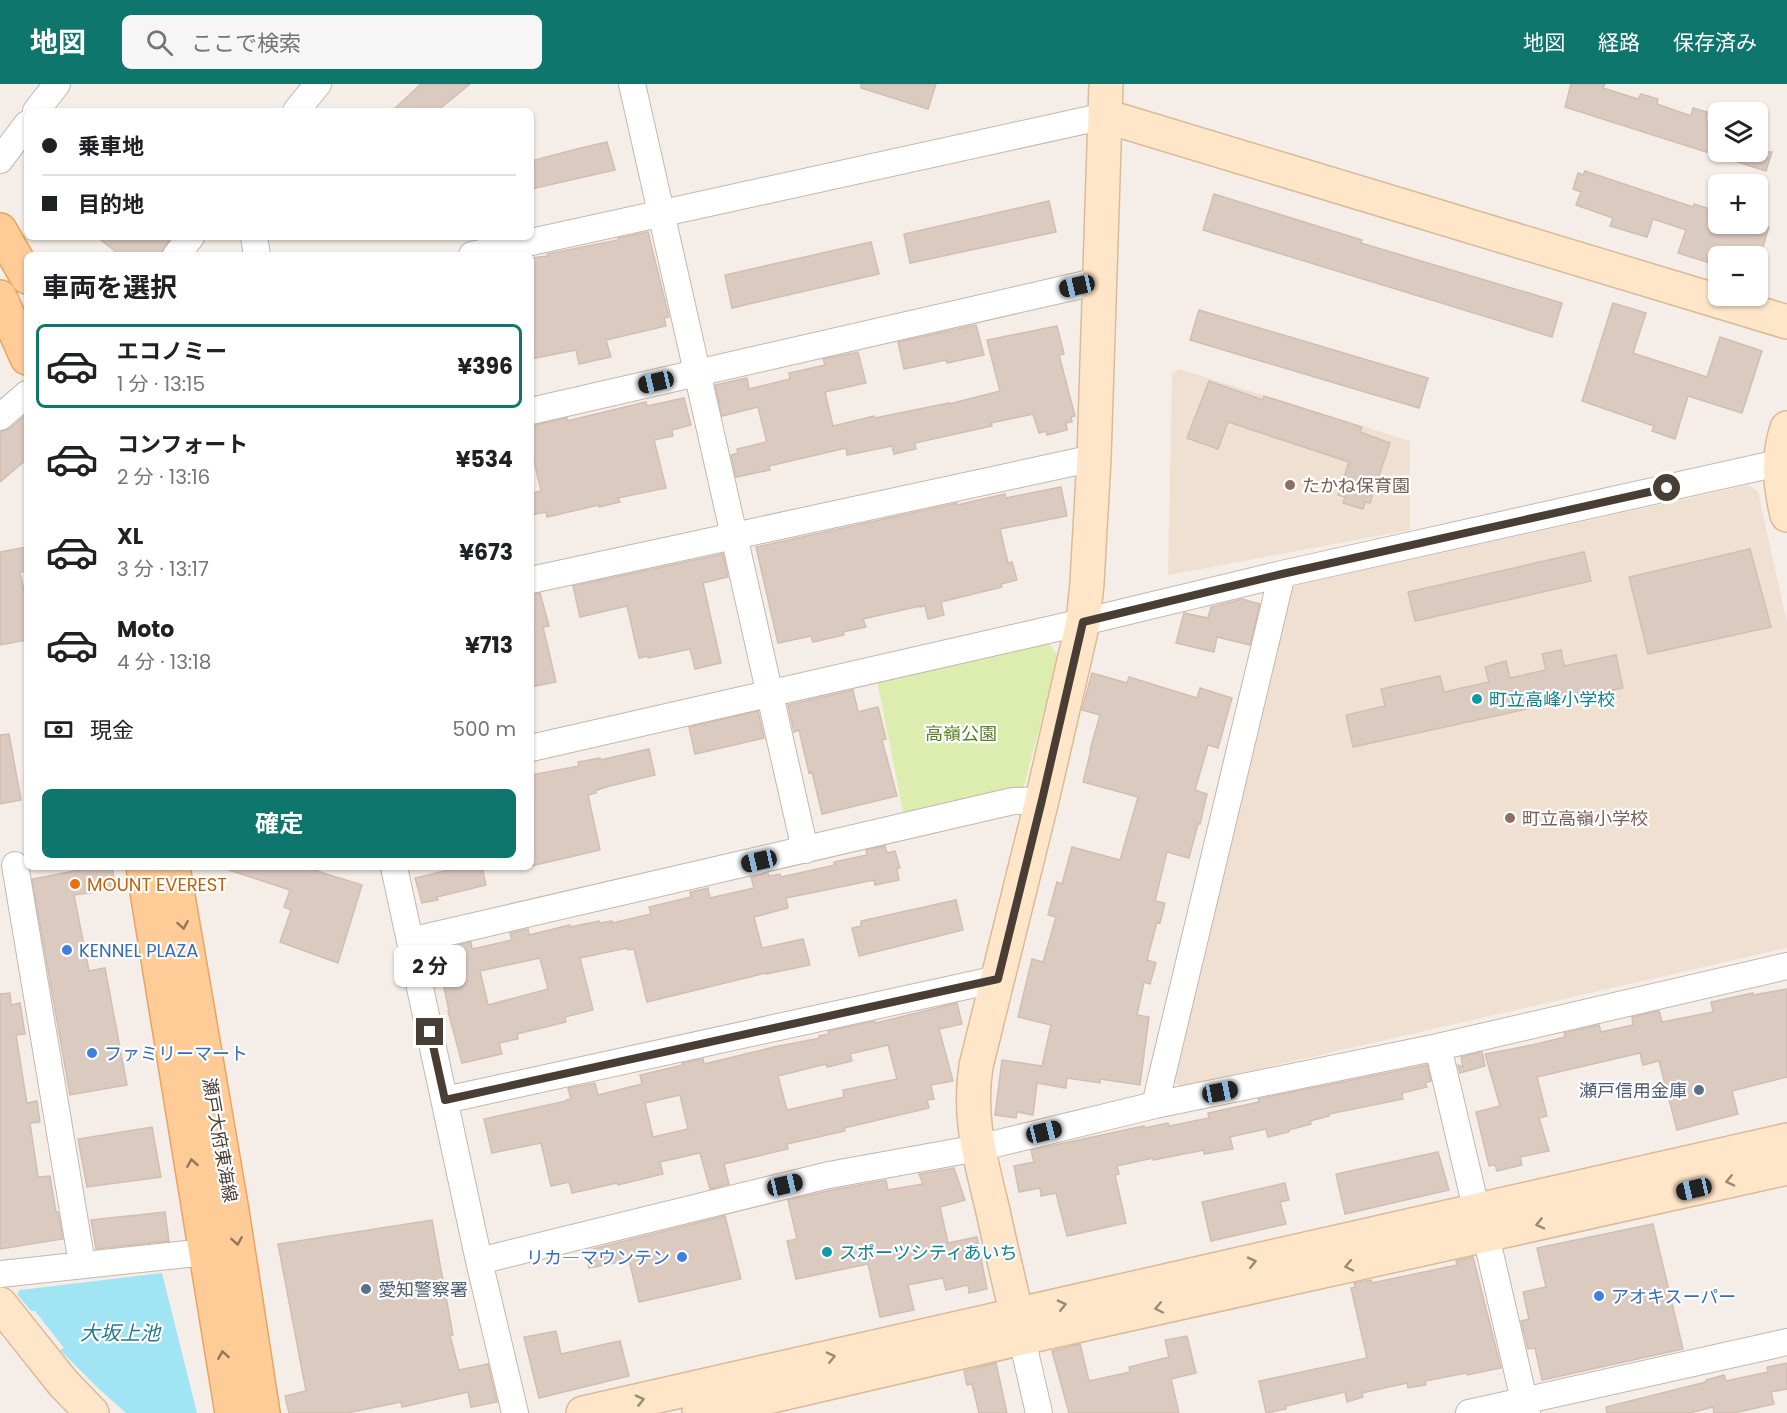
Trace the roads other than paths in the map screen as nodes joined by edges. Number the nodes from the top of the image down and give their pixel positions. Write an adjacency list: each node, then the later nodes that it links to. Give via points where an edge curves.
1 (57, 84): 5 (street)
2 (318, 84): 6 (street)
3 (632, 84): 9 (street)
4 (1106, 100): 9 (street); 15 (street); 17 (street)
5 (38, 108)
6 (298, 108)
7 (24, 128): 8 (street)
8 (0, 160)
9 (660, 213): 13 (street); 19 (street)
10 (0, 230): 14 (main road)
11 (188, 240): 12 (street)
12 (178, 252)
13 (485, 252)
14 (24, 272)
15 (1099, 281): 19 (street); 24 (street)
16 (0, 297): 18 (main road)
17 (1787, 321)
18 (24, 351)
19 (698, 372): 21 (street); 27 (street)
20 (24, 397): 22 (street)
21 (534, 410)
22 (0, 417)
23 (1787, 428): 25 (street, via 1782,444)
24 (1094, 458): 27 (street); 30 (street)
25 (1783, 462): 26 (street, via 1781,485); 28 (street)
26 (1787, 515)
27 (734, 536): 29 (street); 31 (street)
28 (1282, 574): 30 (street); 44 (street)
29 (534, 579)
30 (1083, 622): 31 (street); 33 (street)
31 (770, 693): 32 (street); 34 (street)
32 (534, 747)
33 (1042, 800): 34 (street, via 1013,801); 41 (street)
34 (805, 850): 39 (street)
35 (14, 865): 51 (street)
36 (142, 870): 49 (main road, 瀬戸大府東海線, one-way to 36)
37 (174, 870): 59 (main road, 瀬戸大府東海線, one-way to 59)
38 (395, 870): 39 (street)
39 (410, 941): 43 (street)
40 (1787, 966): 42 (street)
41 (998, 979): 43 (street); 46 (street, via 973,1086)
42 (1438, 1047): 44 (street); 48 (street)
43 (445, 1100): 50 (street)
44 (1155, 1105): 46 (street)
45 (1787, 1140): 48 (street)
46 (978, 1148): 50 (street, via 829,1175); 54 (street)
47 (1787, 1168): 48 (street, one-way to 48)
48 (1482, 1224): 54 (street); 56 (street)
49 (206, 1252): 51 (street); 58 (main road, 瀬戸大府東海線, one-way to 49)
50 (479, 1261): 60 (street)
51 (82, 1264): 52 (street)
52 (0, 1274)
53 (0, 1304): 57 (street)
54 (1019, 1326): 61 (street, one-way to 54); 62 (street); 63 (street)
55 (1787, 1342): 56 (street)
56 (1526, 1407): 64 (street)
57 (92, 1413)
58 (232, 1413)
59 (263, 1413)
60 (515, 1413)
61 (583, 1413)
62 (699, 1413)
63 (1039, 1413)
64 (1469, 1413)

